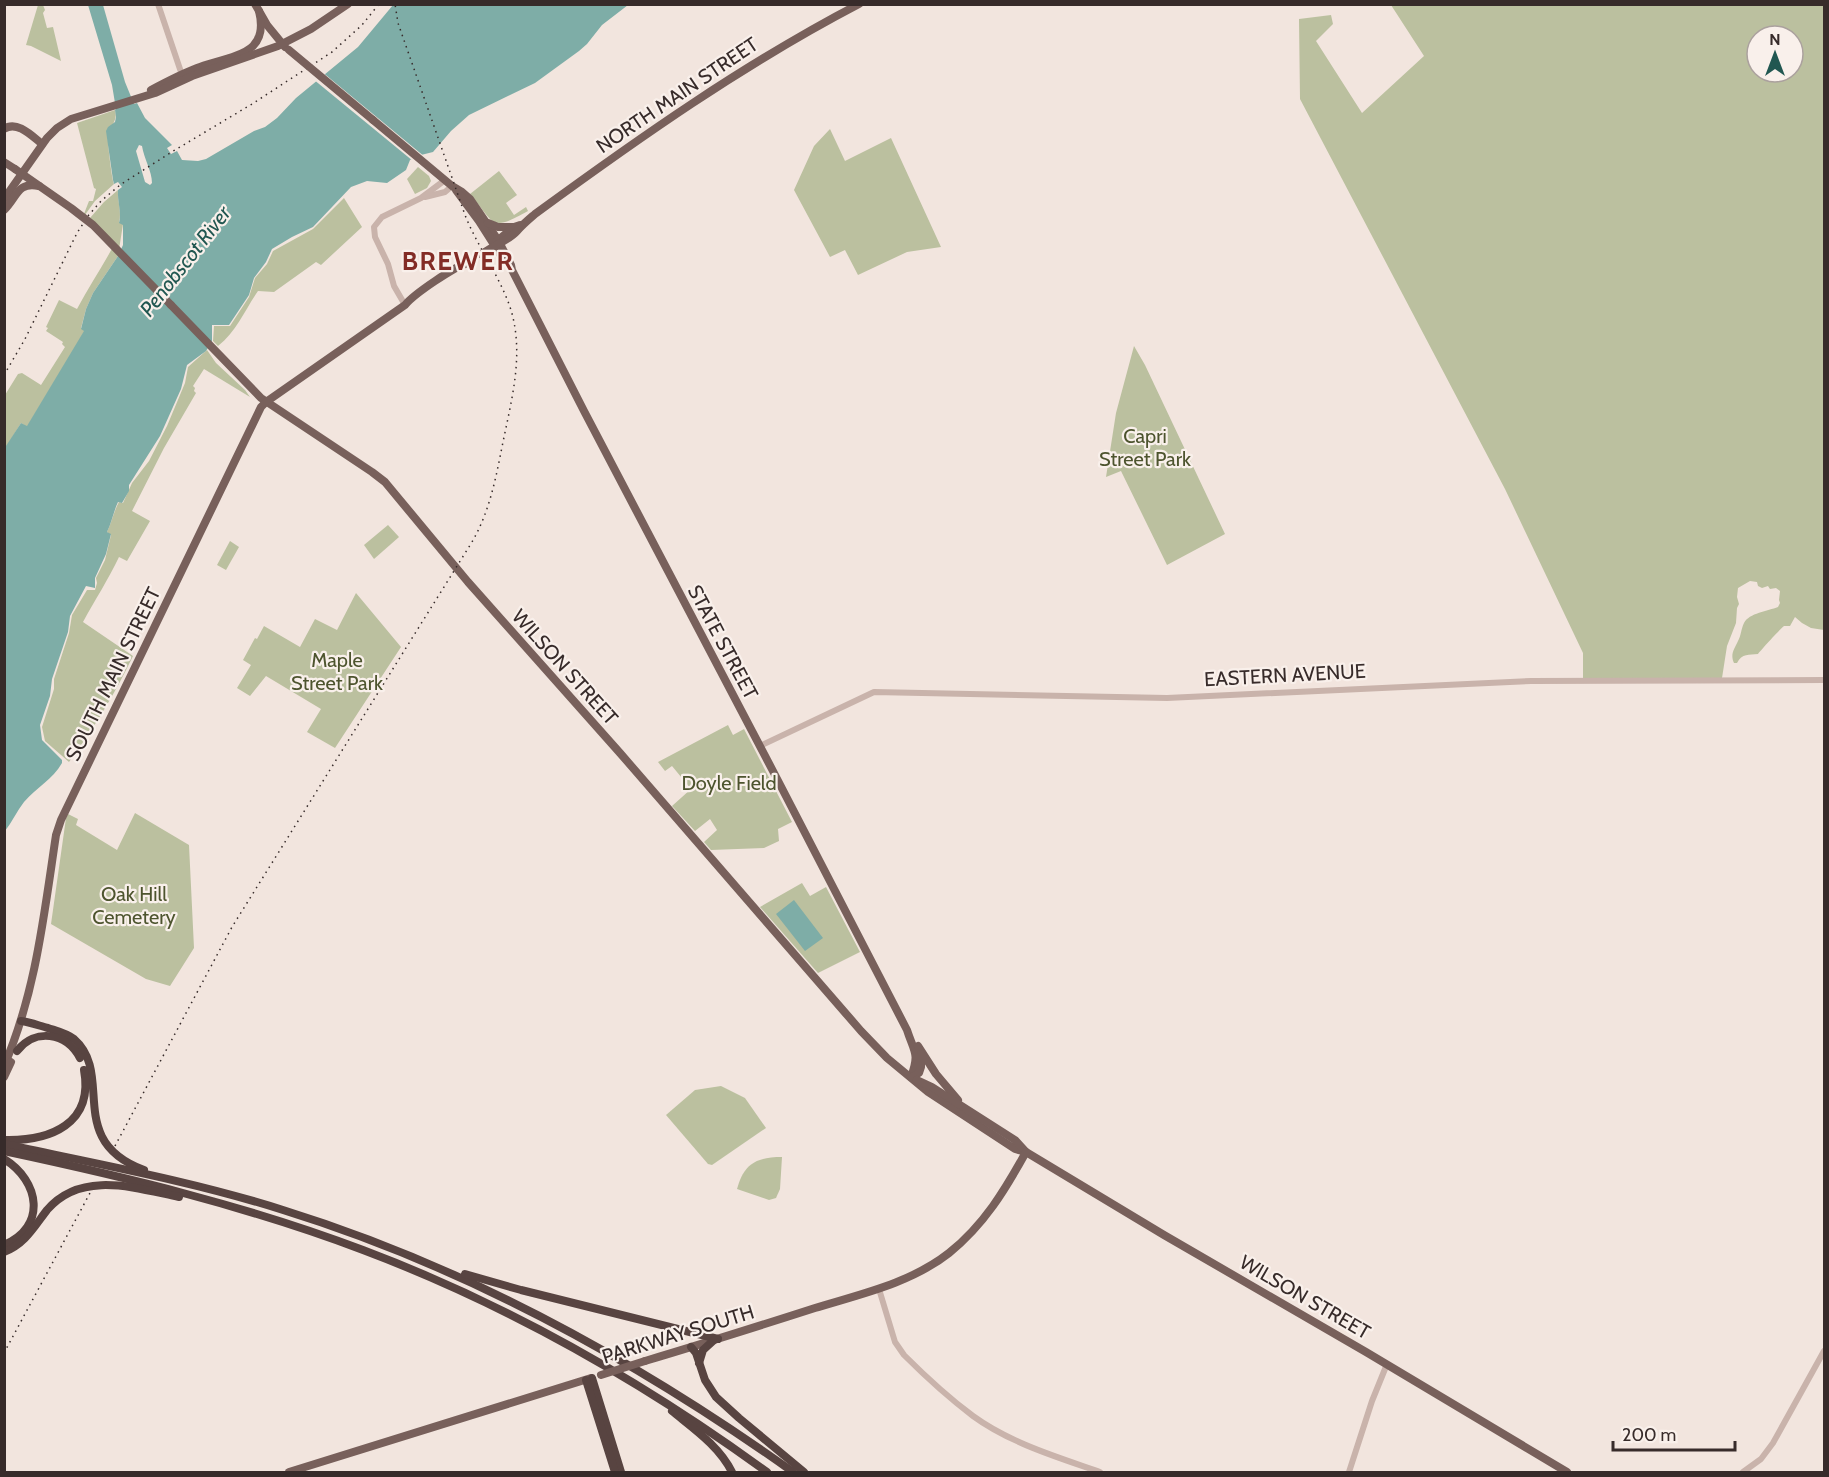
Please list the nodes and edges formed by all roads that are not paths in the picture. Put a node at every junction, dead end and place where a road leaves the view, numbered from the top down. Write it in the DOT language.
graph roads {
  1 [pos="158,4"];
  2 [pos="348,4"];
  3 [pos="859,4"];
  4 [pos="257,8"];
  5 [pos="286,47"];
  6 [pos="182,77"];
  7 [pos="4,129"];
  8 [pos="42,144"];
  9 [pos="5,163"];
  10 [pos="18,172"];
  11 [pos="449,183"];
  12 [pos="41,187"];
  13 [pos="7,199"];
  14 [pos="4,210"];
  15 [pos="487,222"];
  16 [pos="517,226"];
  17 [pos="498,243"];
  18 [pos="405,305"];
  19 [pos="266,402"];
  20 [pos="1824,680"];
  21 [pos="760,746"];
  22 [pos="23,1023"];
  23 [pos="907,1030"];
  24 [pos="54,1036"];
  25 [pos="918,1046"];
  26 [pos="16,1051"];
  27 [pos="4,1066"];
  28 [pos="4,1077"];
  29 [pos="911,1077"];
  30 [pos="967,1109"];
  31 [pos="4,1142"];
  32 [pos="4,1151"];
  33 [pos="1026,1152"];
  34 [pos="4,1160"];
  35 [pos="184,1183"];
  36 [pos="253,1212"];
  37 [pos="4,1245"];
  38 [pos="396,1250"];
  39 [pos="4,1252"];
  40 [pos="879,1289"];
  41 [pos="679,1329"];
  42 [pos="716,1339"];
  43 [pos="689,1348"];
  44 [pos="1824,1351"];
  45 [pos="1387,1364"];
  46 [pos="700,1366"];
  47 [pos="593,1377"];
  48 [pos="631,1380"];
  49 [pos="289,1473"];
  50 [pos="615,1473"];
  51 [pos="621,1473"];
  52 [pos="732,1473"];
  53 [pos="767,1473"];
  54 [pos="793,1473"];
  55 [pos="804,1473"];
  56 [pos="1100,1473"];
  57 [pos="1348,1473"];
  58 [pos="1567,1473"];
  59 [pos="1743,1473"];
  1 -- 6 [label="street"];
  2 -- 5 [label="main road"];
  3 -- 16 [label="main road, NORTH MAIN STREET"];
  4 -- 5 [label="main road, STATE STREET"];
  4 -- 6 [label="main road"];
  5 -- 6 [label="main road"];
  5 -- 11 [label="main road, STATE STREET, bridge"];
  6 -- 8 [label="main road"];
  7 -- 8 [label="main road"];
  8 -- 10 [label="main road"];
  9 -- 10 [label="main road, WILSON STREET"];
  10 -- 12 [label="main road, WILSON STREET, bridge"];
  10 -- 13 [label="main road"];
  11 -- 15 [label="main road, STATE STREET"];
  11 -- 17 [label="main road, STATE STREET"];
  11 -- 18 [label="street"];
  12 -- 13 [label="main road"];
  12 -- 19 [label="main road, WILSON STREET, bridge"];
  13 -- 14 [label="main road"];
  15 -- 16 [label="main road"];
  15 -- 17 [label="main road, STATE STREET"];
  16 -- 17 [label="main road, NORTH MAIN STREET"];
  17 -- 18 [label="main road, NORTH MAIN STREET"];
  17 -- 21 [label="main road, STATE STREET"];
  18 -- 19 [label="main road, NORTH MAIN STREET"];
  19 -- 22 [label="main road, SOUTH MAIN STREET"];
  19 -- 29 [label="main road, WILSON STREET"];
  20 -- 21 [label="street, EASTERN AVENUE"];
  21 -- 23 [label="main road, STATE STREET"];
  22 -- 24 [label="highway"];
  22 -- 26 [label="main road, SOUTH MAIN STREET"];
  22 -- 27 [label="main road, SOUTH MAIN STREET"];
  22 -- 35 [label="highway"];
  23 -- 25 [label="main road, STATE STREET"];
  23 -- 29 [label="main road, STATE STREET"];
  24 -- 26 [label="highway"];
  24 -- 31 [label="highway"];
  25 -- 29 [label="main road"];
  25 -- 30 [label="main road, STATE STREET"];
  26 -- 28 [label="main road, SOUTH MAIN STREET"];
  29 -- 30 [label="main road, WILSON STREET"];
  29 -- 33 [label="main road, WILSON STREET"];
  30 -- 33 [label="main road, WILSON STREET"];
  31 -- 35 [label="highway"];
  32 -- 36 [label="highway"];
  33 -- 40 [label="main road, PARKWAY SOUTH"];
  33 -- 45 [label="main road, WILSON STREET"];
  34 -- 37 [label="highway"];
  35 -- 38 [label="highway"];
  36 -- 39 [label="highway"];
  36 -- 48 [label="highway"];
  38 -- 41 [label="highway"];
  38 -- 54 [label="highway"];
  40 -- 42 [label="main road, PARKWAY SOUTH"];
  40 -- 56 [label="street"];
  41 -- 42 [label="highway"];
  41 -- 43 [label="highway"];
  42 -- 43 [label="main road, PARKWAY SOUTH"];
  42 -- 46 [label="highway"];
  43 -- 46 [label="highway"];
  43 -- 47 [label="main road, PARKWAY SOUTH, bridge"];
  44 -- 59 [label="street"];
  45 -- 57 [label="street"];
  45 -- 58 [label="main road, WILSON STREET"];
  46 -- 55 [label="highway"];
  47 -- 49 [label="main road, PARKWAY SOUTH"];
  47 -- 50 [label="highway"];
  47 -- 51 [label="highway"];
  48 -- 52 [label="highway"];
  48 -- 53 [label="highway"];
}
